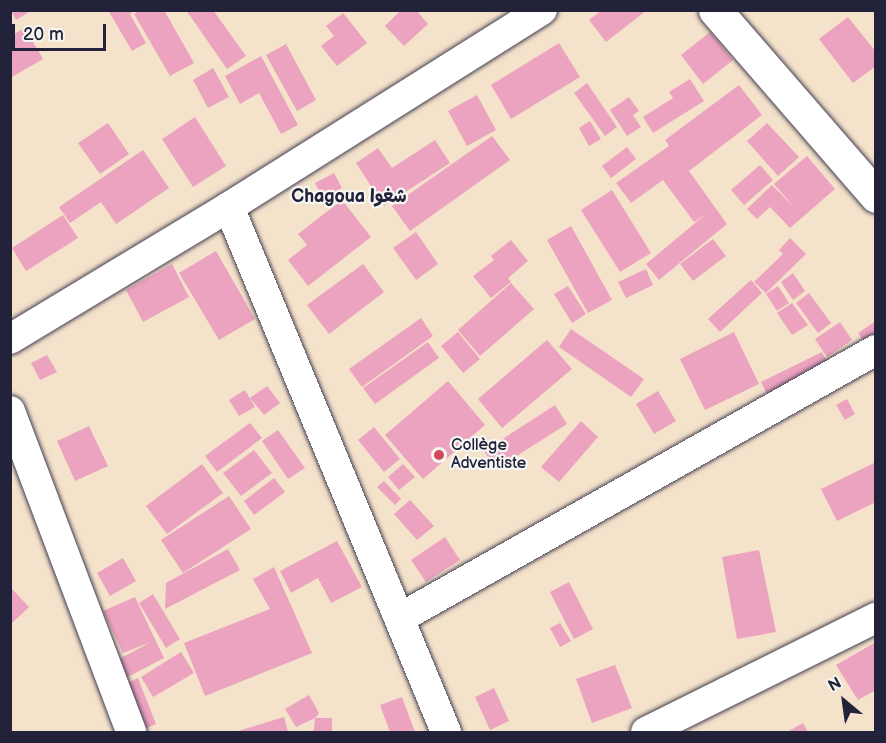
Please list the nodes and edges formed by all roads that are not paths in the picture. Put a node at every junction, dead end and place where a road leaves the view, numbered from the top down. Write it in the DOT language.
graph roads {
  1 [pos="542,10"];
  2 [pos="715,10"];
  3 [pos="876,196"];
  4 [pos="229,207"];
  5 [pos="10,339"];
  6 [pos="876,350"];
  7 [pos="10,411"];
  8 [pos="400,618"];
  9 [pos="876,618"];
  10 [pos="131,732"];
  11 [pos="446,732"];
  12 [pos="646,732"];
  1 -- 4 [label="street"];
  2 -- 3 [label="street"];
  4 -- 5 [label="street"];
  4 -- 8 [label="street"];
  6 -- 8 [label="street"];
  7 -- 10 [label="street"];
  8 -- 11 [label="street"];
  9 -- 12 [label="street"];
}
